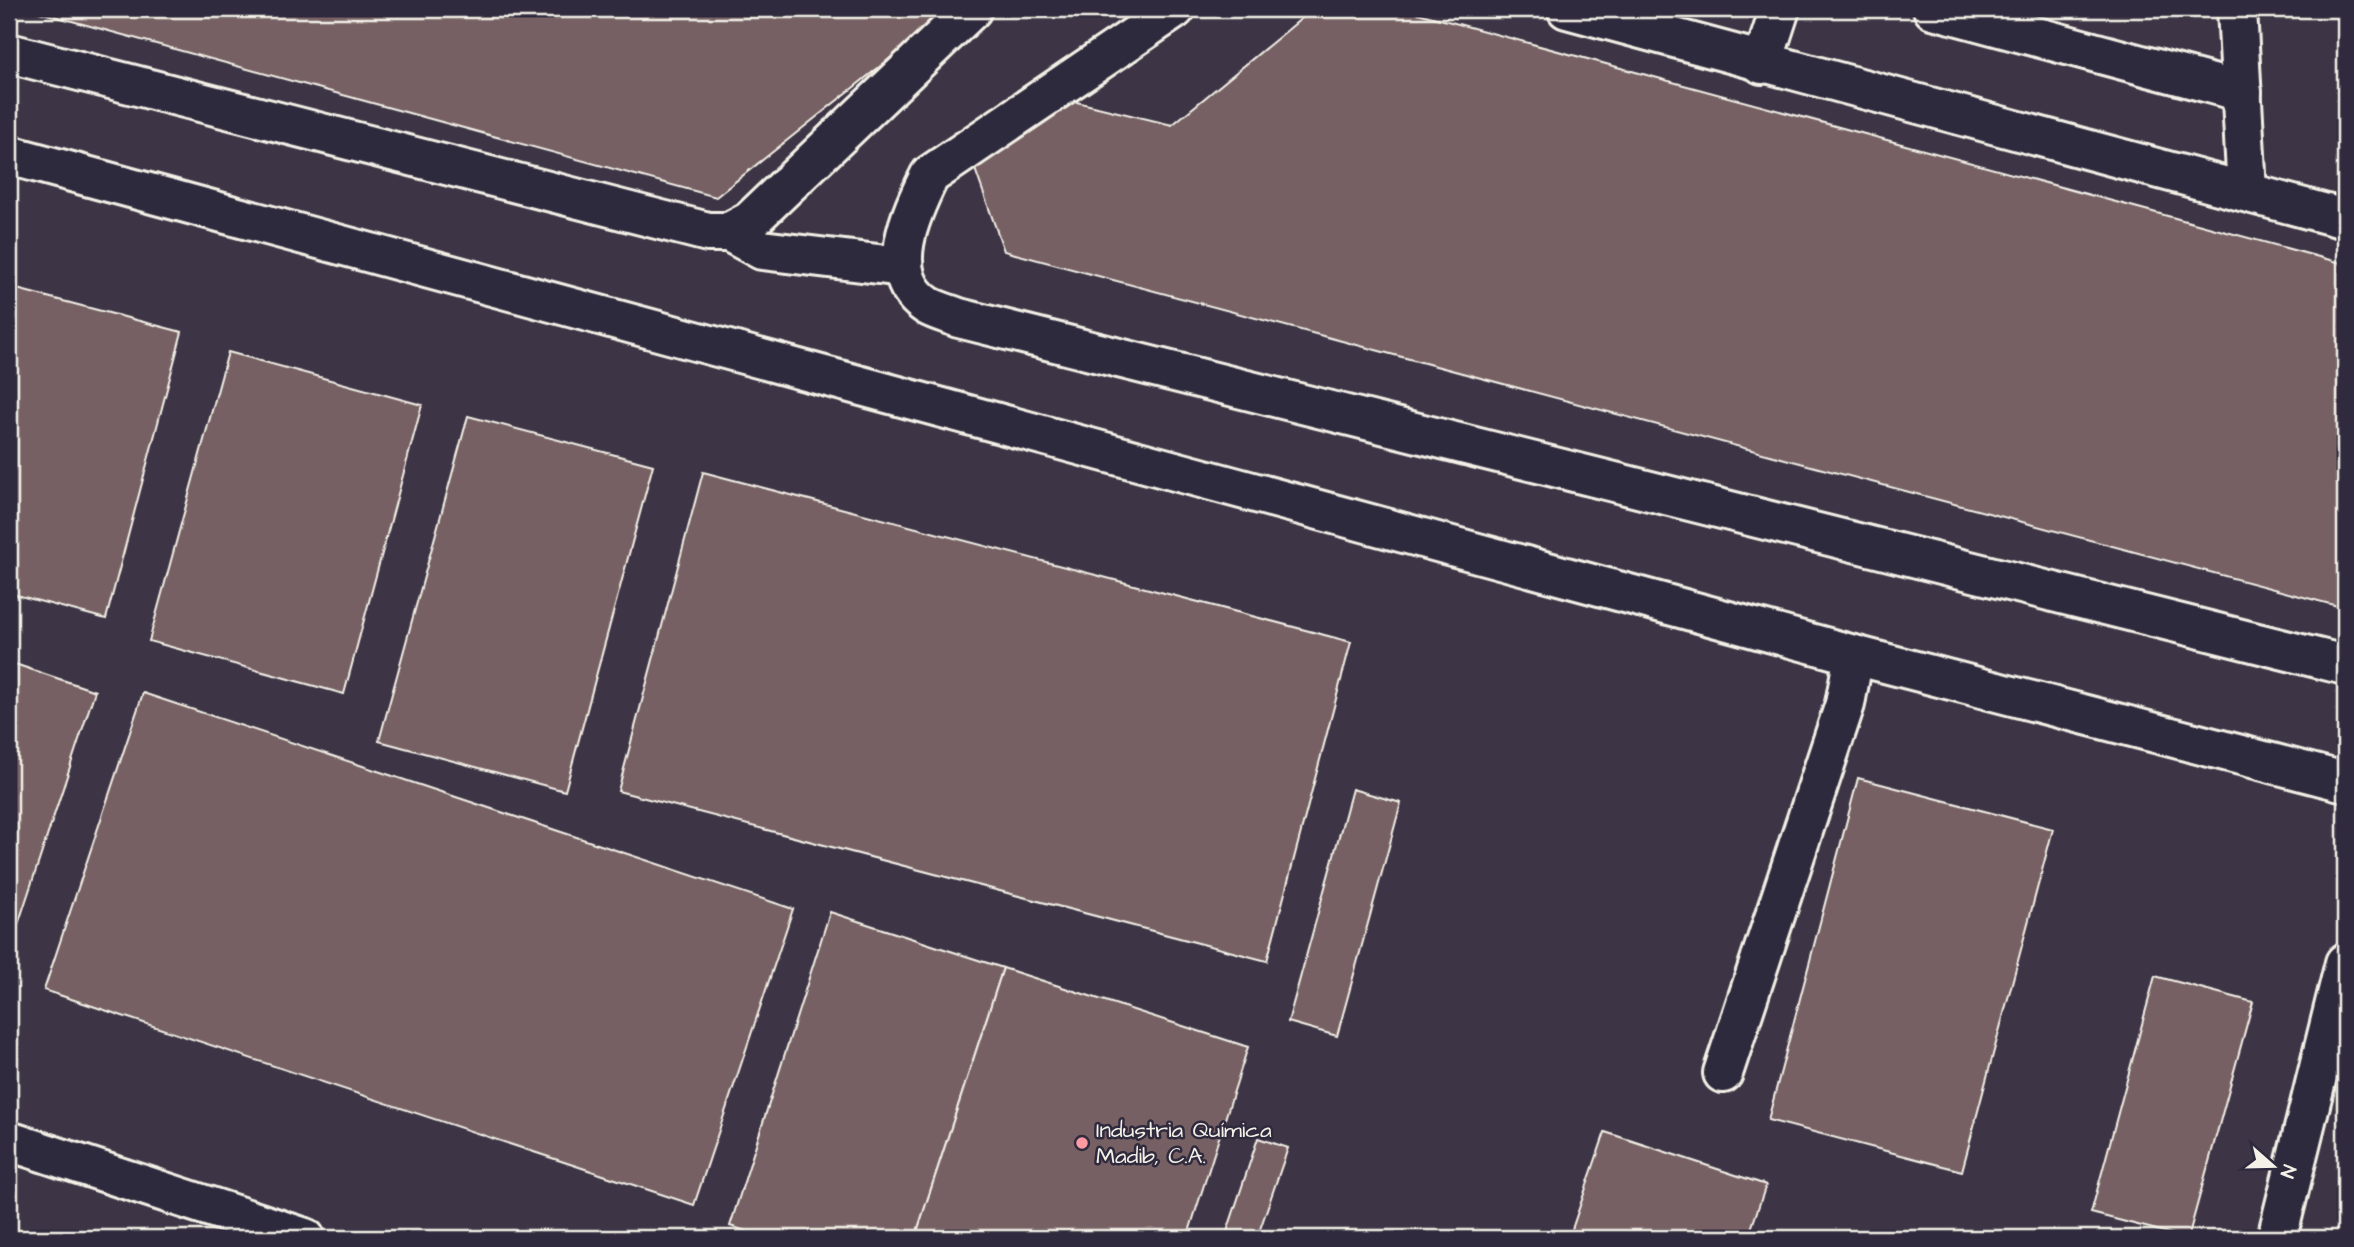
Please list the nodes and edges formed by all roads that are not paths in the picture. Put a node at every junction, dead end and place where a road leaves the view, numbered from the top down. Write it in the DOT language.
graph roads {
  1 [pos="972,9"];
  2 [pos="1175,9"];
  3 [pos="1567,9"];
  4 [pos="1780,9"];
  5 [pos="1933,9"];
  6 [pos="2237,9"];
  7 [pos="9,53"];
  8 [pos="1762,64"];
  9 [pos="2242,92"];
  10 [pos="9,155"];
  11 [pos="2248,192"];
  12 [pos="2345,219"];
  13 [pos="729,232"];
  14 [pos="903,267"];
  15 [pos="1854,655"];
  16 [pos="2345,665"];
  17 [pos="2345,782"];
  18 [pos="2345,963"];
  19 [pos="1723,1073"];
  20 [pos="9,1141"];
  21 [pos="244,1229"];
  22 [pos="305,1238"];
  23 [pos="2277,1238"];
  1 -- 13 [label="street"];
  2 -- 14 [label="street"];
  3 -- 8 [label="street"];
  4 -- 8 [label="street"];
  5 -- 9 [label="street"];
  6 -- 9 [label="street"];
  7 -- 13 [label="street"];
  8 -- 11 [label="street"];
  9 -- 11 [label="street"];
  10 -- 15 [label="street"];
  11 -- 12 [label="street"];
  13 -- 14 [label="street"];
  14 -- 16 [label="street"];
  15 -- 17 [label="street"];
  15 -- 19 [label="street"];
  18 -- 23 [label="street"];
  20 -- 21 [label="street"];
  21 -- 22 [label="street"];
}
